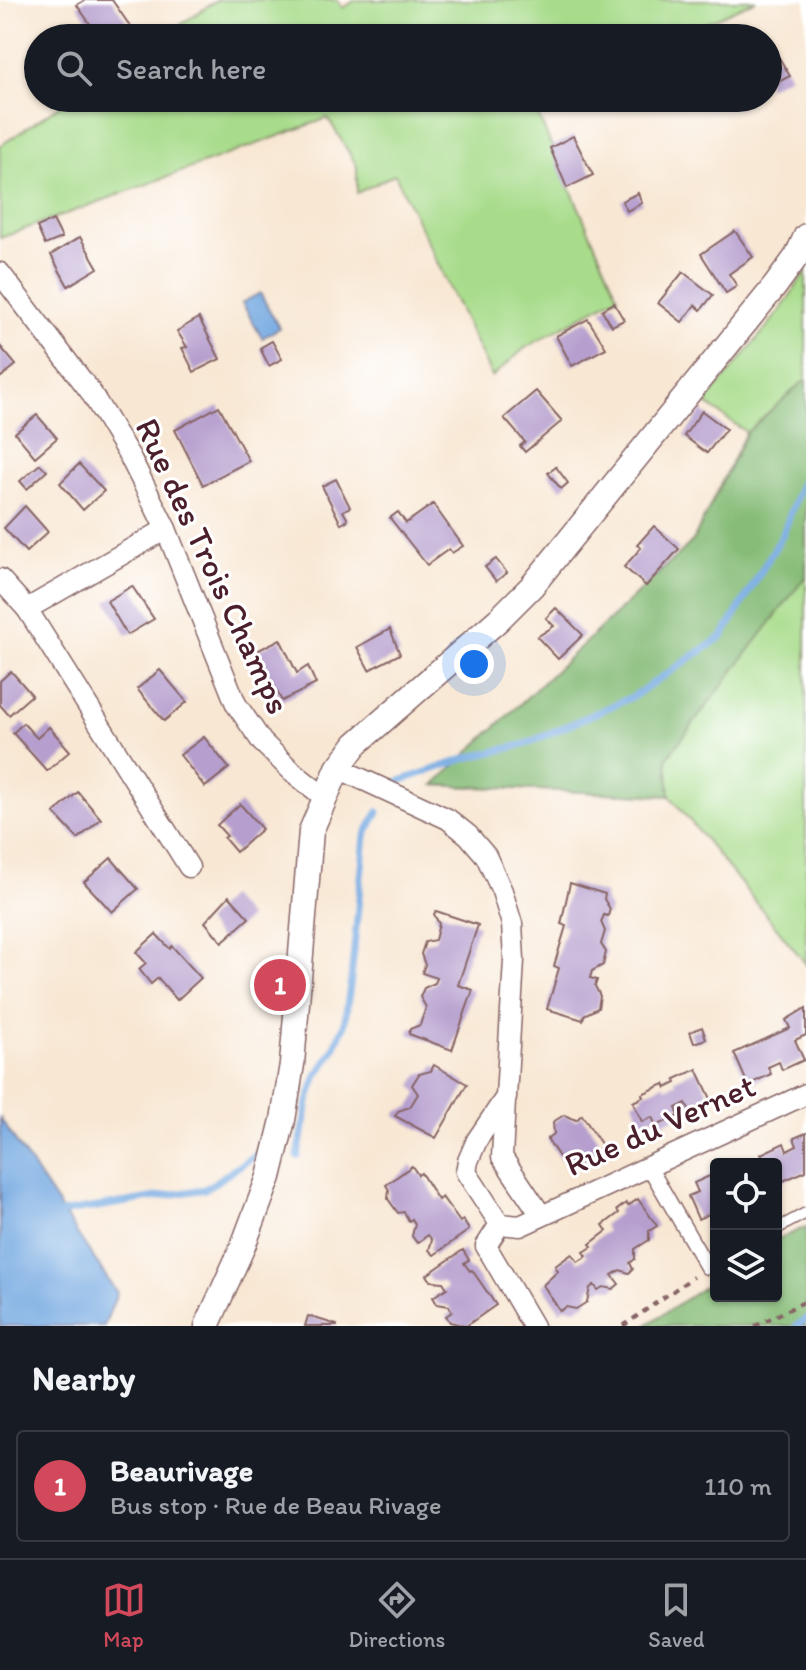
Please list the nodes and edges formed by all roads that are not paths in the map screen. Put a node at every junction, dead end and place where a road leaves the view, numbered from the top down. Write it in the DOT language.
graph roads {
  1 [pos="806,236"];
  2 [pos="0,273"];
  3 [pos="166,529"];
  4 [pos="0,579"];
  5 [pos="27,609"];
  6 [pos="338,768"];
  7 [pos="324,797"];
  8 [pos="189,867"];
  9 [pos="806,1094"];
  10 [pos="506,1097"];
  11 [pos="648,1165"];
  12 [pos="806,1213"];
  13 [pos="541,1215"];
  14 [pos="500,1224"];
  15 [pos="782,1226"];
  16 [pos="710,1263"];
  17 [pos="207,1326"];
  18 [pos="533,1326"];
  1 -- 6 [label="street"];
  2 -- 3 [label="street, Rue des Trois Champs"];
  3 -- 5 [label="street"];
  3 -- 7 [label="street, Rue des Trois Champs"];
  4 -- 5 [label="street"];
  5 -- 8 [label="street"];
  6 -- 7 [label="street"];
  6 -- 10 [label="street, Rue du Vernet"];
  7 -- 17 [label="street"];
  9 -- 11 [label="street, Rue du Vernet"];
  10 -- 13 [label="street, Rue du Vernet"];
  10 -- 14 [label="street"];
  11 -- 13 [label="street, Rue du Vernet"];
  11 -- 16 [label="street"];
  12 -- 15 [label="lane"];
  13 -- 14 [label="street, Rue du Vernet"];
  14 -- 18 [label="street"];
}
